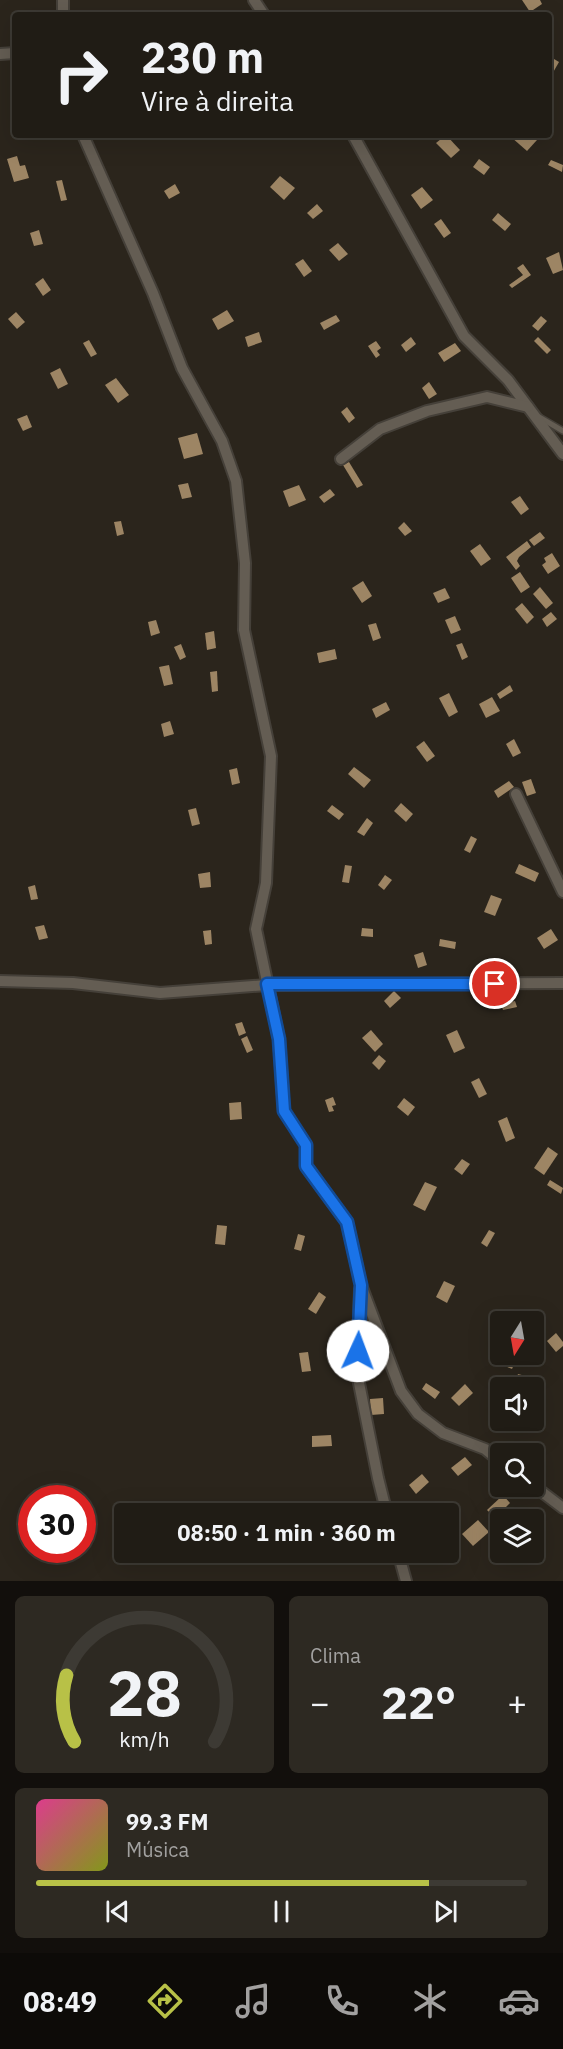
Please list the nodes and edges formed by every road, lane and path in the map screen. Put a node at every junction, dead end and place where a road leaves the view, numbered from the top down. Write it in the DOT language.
graph roads {
  1 [pos="84,138"];
  2 [pos="355,138"];
  3 [pos="528,407"];
  4 [pos="538,417"];
  5 [pos="563,431"];
  6 [pos="563,454"];
  7 [pos="341,459"];
  8 [pos="516,794"];
  9 [pos="563,892"];
  10 [pos="0,981"];
  11 [pos="563,983"];
  12 [pos="267,984"];
  13 [pos="361,1285"];
  14 [pos="490,1453"];
  15 [pos="544,1494"];
  16 [pos="384,1503"];
  17 [pos="563,1508"];
  18 [pos="401,1563"];
  19 [pos="406,1581"];
  1 -- 12 [label="street"];
  2 -- 3 [label="street"];
  3 -- 4 [label="street"];
  3 -- 7 [label="street"];
  4 -- 5 [label="lane"];
  4 -- 6 [label="street"];
  8 -- 9 [label="street"];
  10 -- 12 [label="street"];
  11 -- 12 [label="street"];
  12 -- 13 [label="street"];
  13 -- 14 [label="street"];
  13 -- 16 [label="street"];
  15 -- 17 [label="street"];
  18 -- 19 [label="street"];
}
